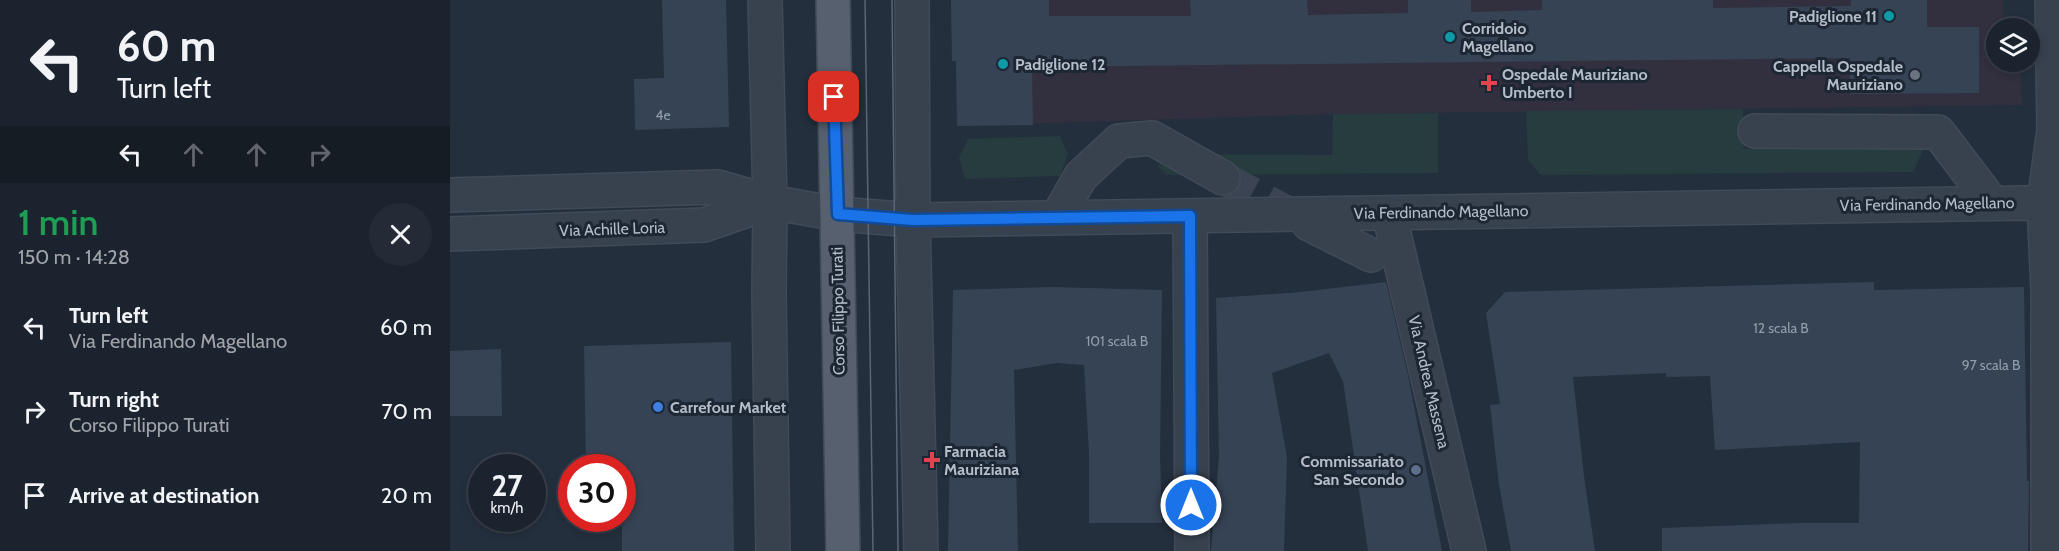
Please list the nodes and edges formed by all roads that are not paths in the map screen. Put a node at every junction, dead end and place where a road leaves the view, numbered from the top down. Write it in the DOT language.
graph roads {
  1 [pos="765,0"];
  2 [pos="833,0"];
  3 [pos="912,0"];
  4 [pos="2052,0"];
  5 [pos="1755,131"];
  6 [pos="1223,177"];
  7 [pos="450,195"];
  8 [pos="770,202"];
  9 [pos="1992,203"];
  10 [pos="2052,204"];
  11 [pos="1389,213"];
  12 [pos="838,214"];
  13 [pos="1190,216"];
  14 [pos="1057,218"];
  15 [pos="913,220"];
  16 [pos="1309,224"];
  17 [pos="450,234"];
  18 [pos="1371,255"];
  19 [pos="773,551"];
  20 [pos="843,551"];
  21 [pos="921,551"];
  22 [pos="1192,551"];
  23 [pos="1469,551"];
  24 [pos="2048,551"];
  1 -- 8 [label="street"];
  2 -- 12 [label="main road, Corso Filippo Turati"];
  3 -- 15 [label="street"];
  4 -- 10 [label="street"];
  5 -- 9 [label="street"];
  6 -- 14 [label="street"];
  7 -- 8 [label="street, Via Achille Loria"];
  8 -- 12 [label="street, Via Achille Loria"];
  8 -- 17 [label="street, Via Achille Loria"];
  8 -- 19 [label="street"];
  9 -- 10 [label="street, Via Ferdinando Magellano"];
  9 -- 11 [label="street, Via Ferdinando Magellano"];
  10 -- 24 [label="street"];
  11 -- 13 [label="street, Via Ferdinando Magellano"];
  11 -- 23 [label="street, Via Andrea Massena"];
  12 -- 15 [label="street, Via Ferdinando Magellano"];
  12 -- 20 [label="main road, Corso Filippo Turati"];
  13 -- 14 [label="street, Via Ferdinando Magellano"];
  13 -- 22 [label="street"];
  14 -- 15 [label="street, Via Ferdinando Magellano"];
  15 -- 21 [label="street"];
  16 -- 18 [label="street"];
}
